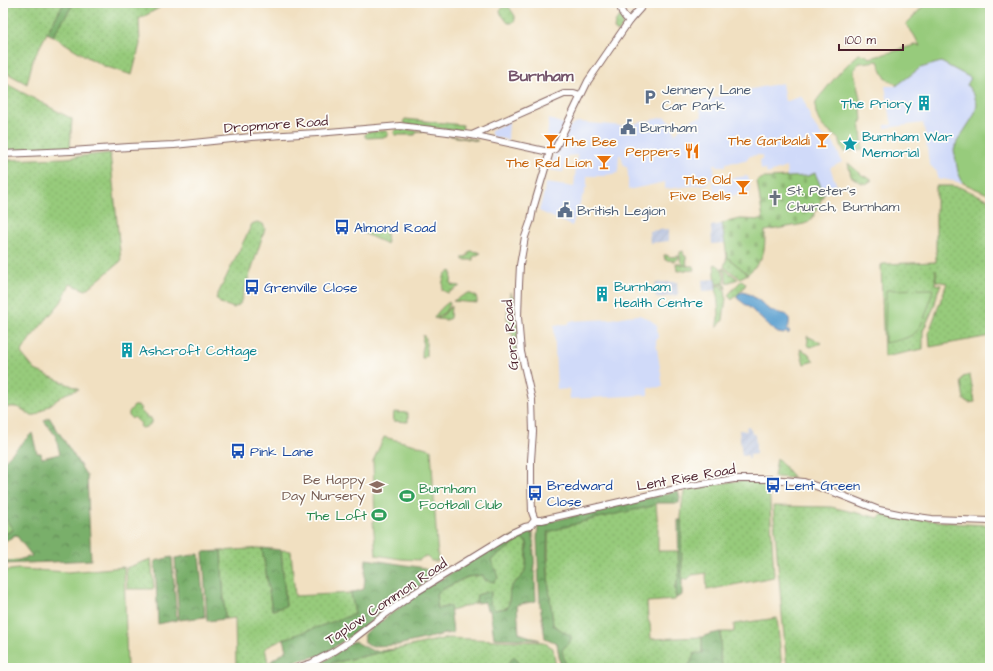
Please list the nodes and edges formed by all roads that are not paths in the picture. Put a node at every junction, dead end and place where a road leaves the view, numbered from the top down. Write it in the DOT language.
graph roads {
  1 [pos="620,3"];
  2 [pos="645,3"];
  3 [pos="629,21"];
  4 [pos="580,96"];
  5 [pos="484,130"];
  6 [pos="472,136"];
  7 [pos="484,138"];
  8 [pos="549,152"];
  9 [pos="3,154"];
  10 [pos="535,520"];
  11 [pos="990,521"];
  12 [pos="296,668"];
  1 -- 3 [label="street"];
  2 -- 3 [label="street"];
  3 -- 4 [label="street"];
  4 -- 5 [label="street"];
  4 -- 8 [label="street"];
  5 -- 6 [label="street"];
  5 -- 7 [label="street"];
  6 -- 7 [label="street, Dropmore Road"];
  6 -- 9 [label="street, Dropmore Road"];
  7 -- 8 [label="street, Dropmore Road"];
  8 -- 10 [label="street, Gore Road"];
  10 -- 11 [label="street, Lent Rise Road"];
  10 -- 12 [label="street, Taplow Common Road"];
}
